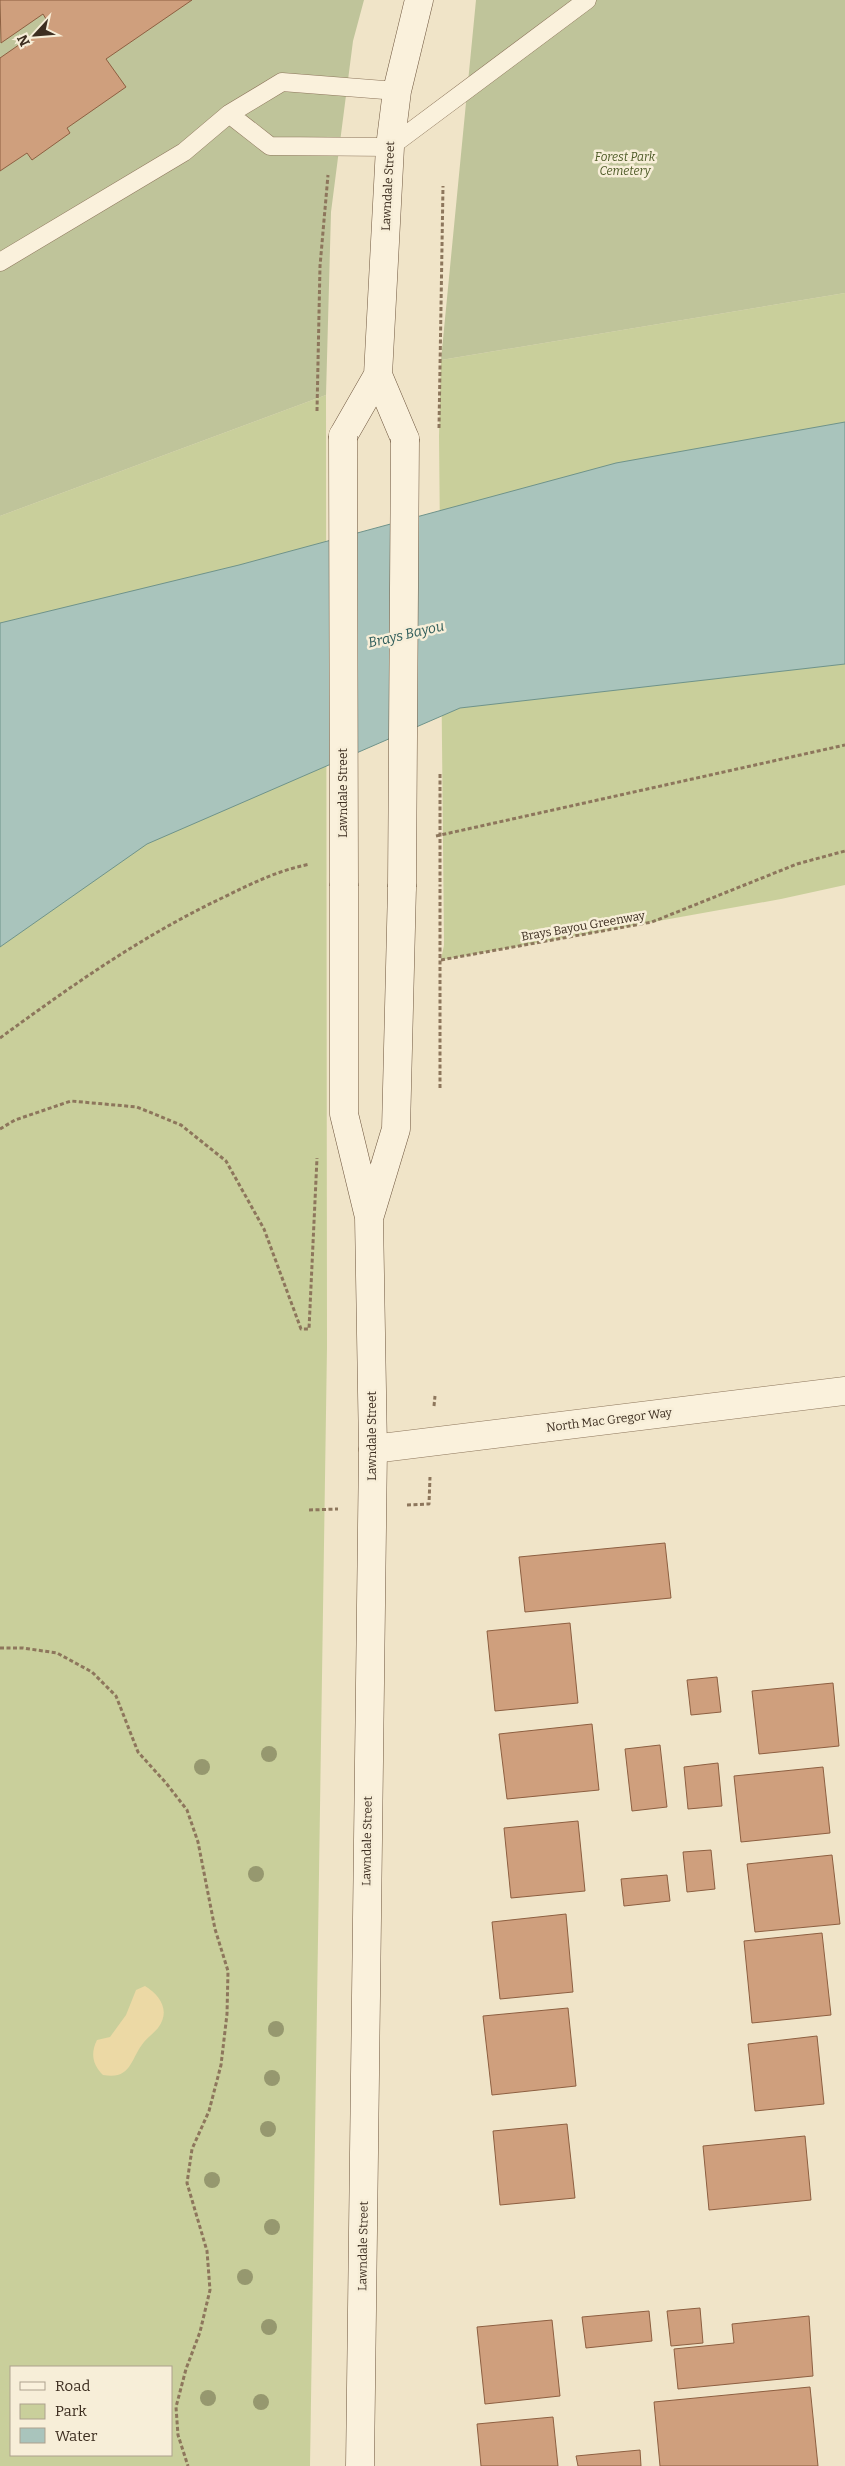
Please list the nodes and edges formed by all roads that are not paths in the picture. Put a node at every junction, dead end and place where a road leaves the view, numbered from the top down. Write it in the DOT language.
graph roads {
  1 [pos="419,0"];
  2 [pos="587,0"];
  3 [pos="397,91"];
  4 [pos="229,114"];
  5 [pos="390,147"];
  6 [pos="0,262"];
  7 [pos="378,375"];
  8 [pos="369,1217"];
  9 [pos="845,1391"];
  10 [pos="373,1449"];
  11 [pos="360,2466"];
  1 -- 3 [label="main road, Lawndale Street"];
  2 -- 5 [label="lane"];
  3 -- 4 [label="lane"];
  3 -- 5 [label="main road, Lawndale Street"];
  4 -- 5 [label="lane"];
  4 -- 6 [label="lane"];
  5 -- 7 [label="main road, Lawndale Street"];
  7 -- 8 [label="main road, Lawndale Street, bridge"];
  7 -- 8 [label="main road, Lawndale Street, bridge"];
  8 -- 10 [label="main road, Lawndale Street"];
  9 -- 10 [label="main road, North Mac Gregor Way"];
  10 -- 11 [label="main road, Lawndale Street"];
}
